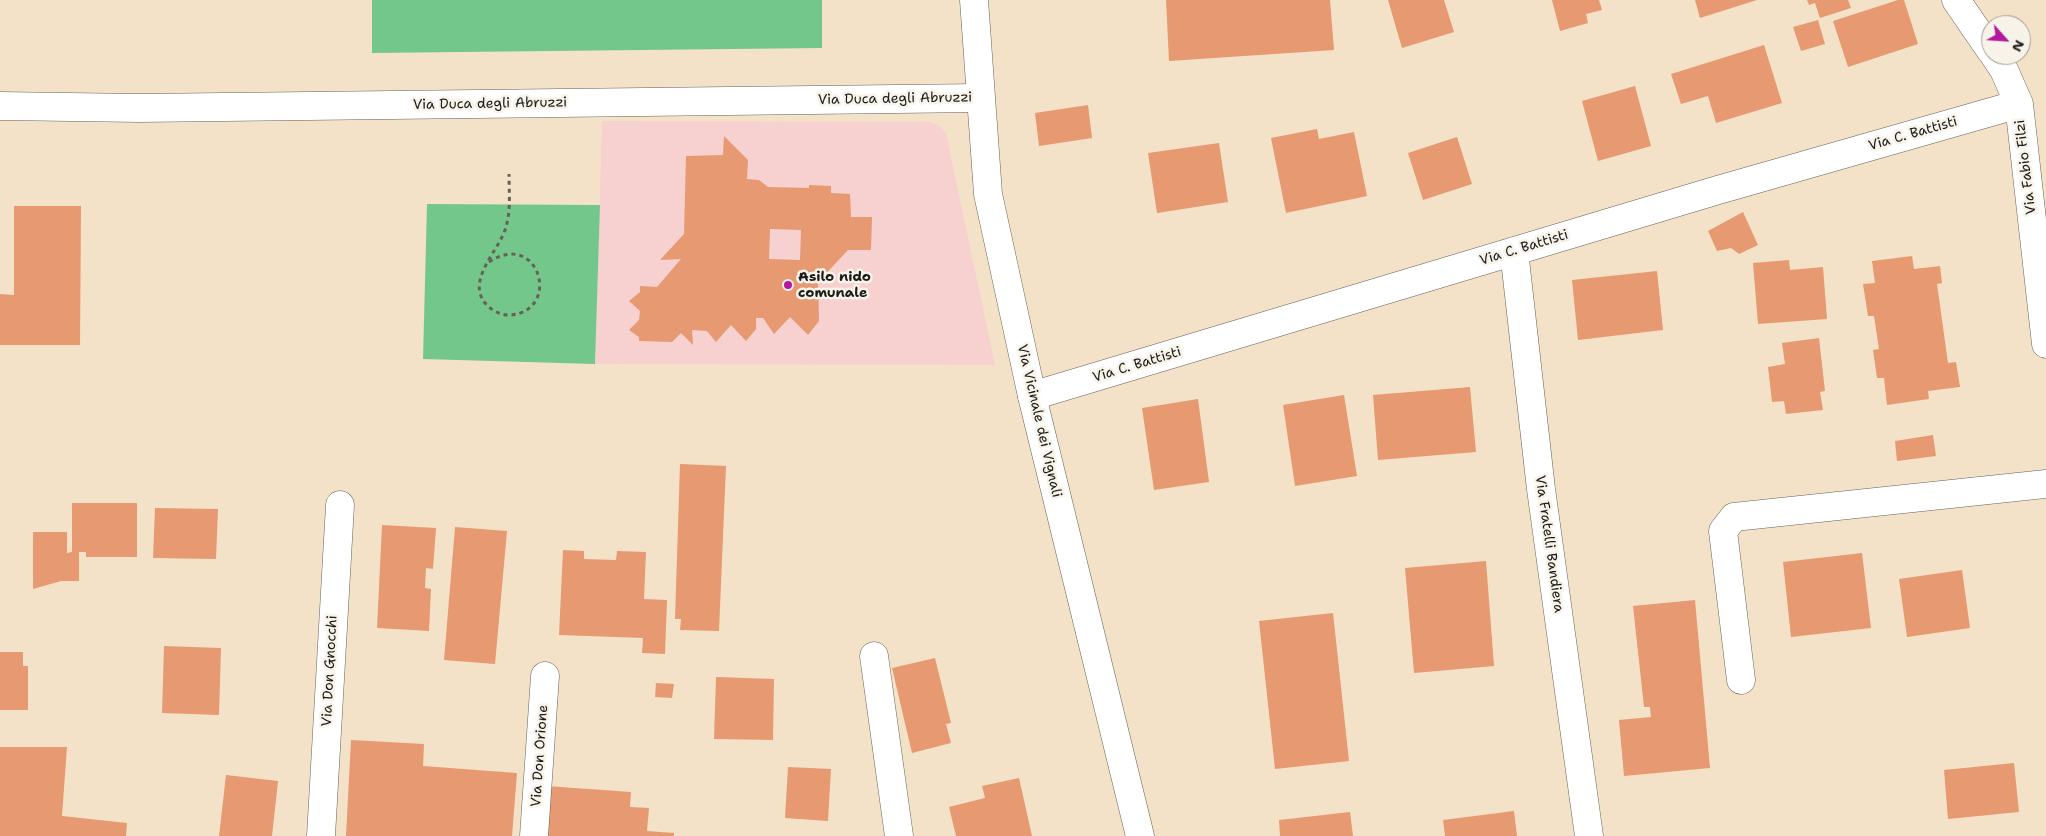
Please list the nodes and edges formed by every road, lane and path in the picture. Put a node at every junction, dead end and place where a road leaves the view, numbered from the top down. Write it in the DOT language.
graph roads {
  1 [pos="974,0"];
  2 [pos="1956,0"];
  3 [pos="1981,36"];
  4 [pos="2001,65"];
  5 [pos="980,98"];
  6 [pos="2018,104"];
  7 [pos="0,106"];
  8 [pos="509,174"];
  9 [pos="1514,251"];
  10 [pos="489,262"];
  11 [pos="2046,344"];
  12 [pos="1032,396"];
  13 [pos="2046,484"];
  14 [pos="340,505"];
  15 [pos="874,656"];
  16 [pos="545,676"];
  17 [pos="1740,680"];
  18 [pos="321,836"];
  19 [pos="534,836"];
  20 [pos="899,836"];
  21 [pos="1140,836"];
  22 [pos="1588,836"];
  1 -- 5 [label="street, Via Vicinale dei Vignali"];
  2 -- 3 [label="street"];
  4 -- 6 [label="street, Via Fabio Filzi"];
  5 -- 7 [label="street, Via Duca degli Abruzzi"];
  5 -- 12 [label="street, Via Vicinale dei Vignali"];
  6 -- 9 [label="street, Via C. Battisti"];
  6 -- 11 [label="street, Via Fabio Filzi"];
  8 -- 10 [label="path"];
  9 -- 12 [label="street, Via C. Battisti"];
  9 -- 22 [label="street, Via Fratelli Bandiera"];
  10 -- 10 [label="path"];
  12 -- 21 [label="street, Via Vicinale dei Vignali"];
  13 -- 17 [label="street"];
  14 -- 18 [label="street, Via Don Gnocchi"];
  15 -- 20 [label="street"];
  16 -- 19 [label="street, Via Don Orione"];
}
